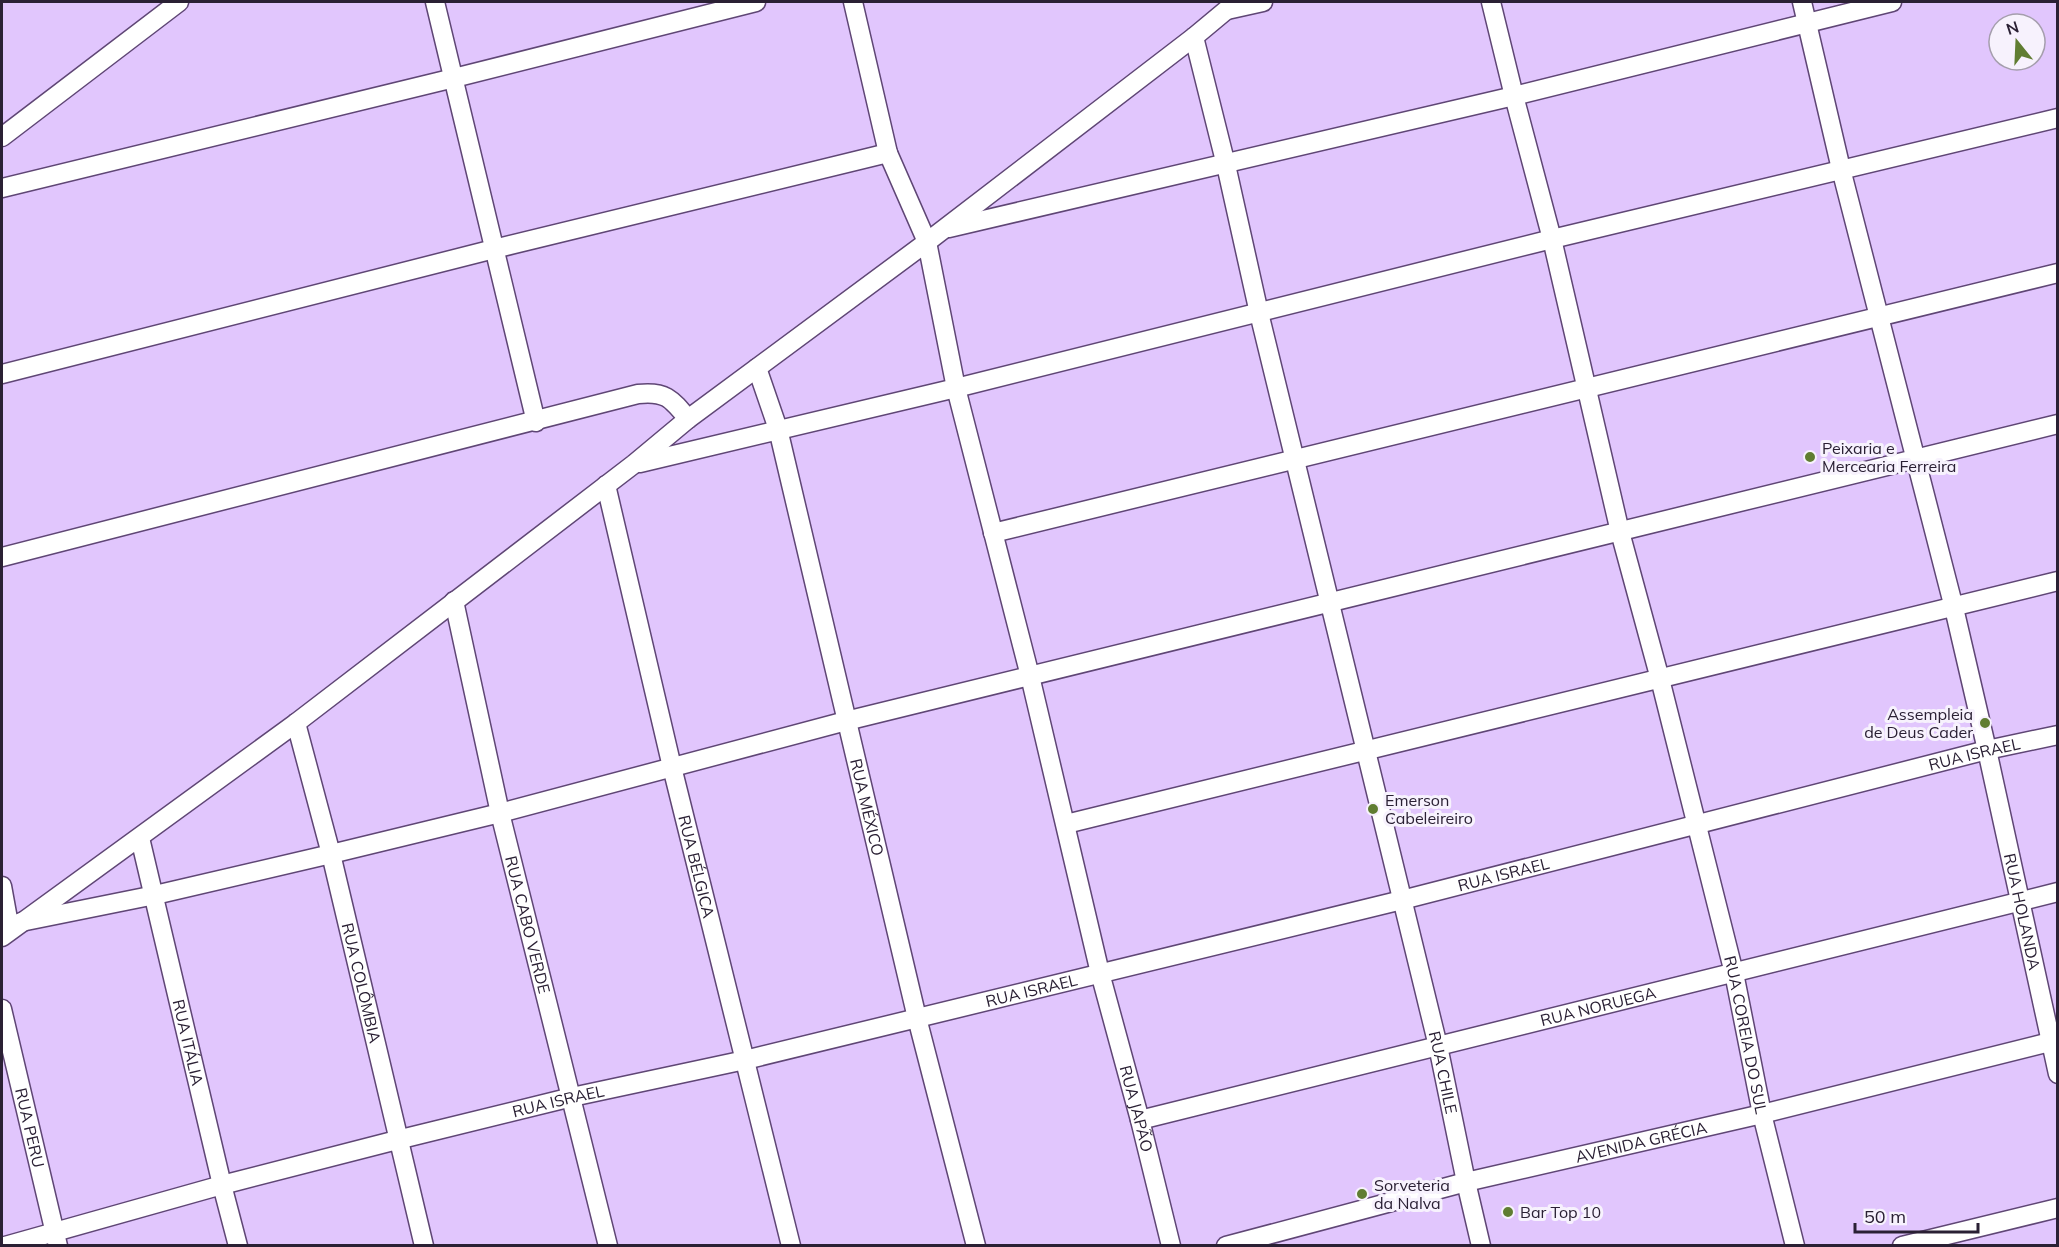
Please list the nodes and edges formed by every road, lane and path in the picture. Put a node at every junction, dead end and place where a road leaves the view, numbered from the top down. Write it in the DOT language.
graph roads {
  1 [pos="179,2"];
  2 [pos="435,2"];
  3 [pos="756,2"];
  4 [pos="853,2"];
  5 [pos="1263,2"];
  6 [pos="1491,2"];
  7 [pos="1802,2"];
  8 [pos="1892,2"];
  9 [pos="1230,6"];
  10 [pos="1807,22"];
  11 [pos="1194,37"];
  12 [pos="454,78"];
  13 [pos="1514,96"];
  14 [pos="2058,118"];
  15 [pos="2,137"];
  16 [pos="888,153"];
  17 [pos="1226,165"];
  18 [pos="1841,169"];
  19 [pos="2,188"];
  20 [pos="943,229"];
  21 [pos="1552,239"];
  22 [pos="927,242"];
  23 [pos="495,249"];
  24 [pos="2058,273"];
  25 [pos="1258,313"];
  26 [pos="1878,315"];
  27 [pos="758,368"];
  28 [pos="2,374"];
  29 [pos="956,388"];
  30 [pos="1586,388"];
  31 [pos="688,419"];
  32 [pos="536,422"];
  33 [pos="2058,424"];
  34 [pos="778,429"];
  35 [pos="1916,459"];
  36 [pos="1295,461"];
  37 [pos="634,464"];
  38 [pos="606,485"];
  39 [pos="1620,532"];
  40 [pos="993,533"];
  41 [pos="2,557"];
  42 [pos="2058,581"];
  43 [pos="454,601"];
  44 [pos="1331,603"];
  45 [pos="1954,608"];
  46 [pos="1030,676"];
  47 [pos="1660,679"];
  48 [pos="846,721"];
  49 [pos="296,723"];
  50 [pos="2058,735"];
  51 [pos="1988,750"];
  52 [pos="1367,752"];
  53 [pos="672,767"];
  54 [pos="500,813"];
  55 [pos="1066,824"];
  56 [pos="1696,824"];
  57 [pos="140,837"];
  58 [pos="331,854"];
  59 [pos="2,886"];
  60 [pos="2058,892"];
  61 [pos="155,895"];
  62 [pos="1402,900"];
  63 [pos="2021,901"];
  64 [pos="11,930"];
  65 [pos="1100,973"];
  66 [pos="1734,973"];
  67 [pos="2,1010"];
  68 [pos="917,1017"];
  69 [pos="2054,1041"];
  70 [pos="1438,1046"];
  71 [pos="745,1060"];
  72 [pos="2058,1074"];
  73 [pos="572,1097"];
  74 [pos="1762,1114"];
  75 [pos="1140,1120"];
  76 [pos="398,1140"];
  77 [pos="1466,1182"];
  78 [pos="222,1185"];
  79 [pos="2058,1208"];
  80 [pos="56,1239"];
  81 [pos="5,1245"];
  82 [pos="238,1245"];
  83 [pos="424,1245"];
  84 [pos="608,1245"];
  85 [pos="791,1245"];
  86 [pos="976,1245"];
  87 [pos="1171,1245"];
  88 [pos="1226,1245"];
  89 [pos="1481,1245"];
  90 [pos="1795,1245"];
  91 [pos="1902,1245"];
  1 -- 15 [label="street"];
  2 -- 12 [label="street"];
  3 -- 12 [label="street"];
  4 -- 16 [label="street, RUA JAPÃO"];
  5 -- 9 [label="street"];
  6 -- 13 [label="street, RUA COREIA DO SUL"];
  7 -- 10 [label="street, RUA HOLANDA"];
  8 -- 10 [label="street"];
  9 -- 11 [label="street"];
  10 -- 13 [label="street"];
  10 -- 18 [label="street, RUA HOLANDA"];
  11 -- 17 [label="street, RUA CHILE"];
  11 -- 20 [label="street"];
  12 -- 19 [label="street"];
  12 -- 23 [label="street"];
  13 -- 17 [label="street"];
  13 -- 21 [label="street, RUA COREIA DO SUL"];
  14 -- 18 [label="street"];
  16 -- 22 [label="street, RUA JAPÃO"];
  16 -- 23 [label="street"];
  17 -- 20 [label="street"];
  17 -- 25 [label="street, RUA CHILE"];
  18 -- 21 [label="street"];
  18 -- 26 [label="street, RUA HOLANDA"];
  20 -- 22 [label="street"];
  21 -- 25 [label="street"];
  21 -- 30 [label="street, RUA COREIA DO SUL"];
  22 -- 27 [label="street"];
  22 -- 29 [label="street, RUA JAPÃO"];
  23 -- 28 [label="street"];
  23 -- 32 [label="street"];
  24 -- 26 [label="street"];
  25 -- 29 [label="street"];
  25 -- 36 [label="street, RUA CHILE"];
  26 -- 30 [label="street"];
  26 -- 35 [label="street, RUA HOLANDA"];
  27 -- 31 [label="street"];
  27 -- 34 [label="street, RUA MÉXICO"];
  29 -- 34 [label="street"];
  29 -- 40 [label="street, RUA JAPÃO"];
  30 -- 36 [label="street"];
  30 -- 39 [label="street, RUA COREIA DO SUL"];
  31 -- 32 [label="street"];
  31 -- 37 [label="street"];
  32 -- 41 [label="street"];
  33 -- 35 [label="street"];
  34 -- 37 [label="street"];
  34 -- 48 [label="street, RUA MÉXICO"];
  35 -- 39 [label="street"];
  35 -- 45 [label="street, RUA HOLANDA"];
  36 -- 40 [label="street"];
  36 -- 44 [label="street, RUA CHILE"];
  37 -- 38 [label="street"];
  38 -- 43 [label="street"];
  38 -- 53 [label="street, RUA BÉLGICA"];
  39 -- 44 [label="street"];
  39 -- 47 [label="street, RUA COREIA DO SUL"];
  40 -- 46 [label="street, RUA JAPÃO"];
  42 -- 45 [label="street"];
  43 -- 49 [label="street"];
  43 -- 54 [label="street, RUA CABO VERDE"];
  44 -- 46 [label="street"];
  44 -- 52 [label="street, RUA CHILE"];
  45 -- 47 [label="street"];
  45 -- 51 [label="street, RUA HOLANDA"];
  46 -- 48 [label="street"];
  46 -- 55 [label="street, RUA JAPÃO"];
  47 -- 52 [label="street"];
  47 -- 56 [label="street, RUA COREIA DO SUL"];
  48 -- 53 [label="street"];
  48 -- 68 [label="street, RUA MÉXICO"];
  49 -- 57 [label="street"];
  49 -- 58 [label="street, RUA COLÔMBIA"];
  50 -- 51 [label="street, RUA ISRAEL"];
  51 -- 56 [label="street, RUA ISRAEL"];
  51 -- 63 [label="street, RUA HOLANDA"];
  52 -- 55 [label="street"];
  52 -- 62 [label="street, RUA CHILE"];
  53 -- 54 [label="street"];
  53 -- 71 [label="street, RUA BÉLGICA"];
  54 -- 58 [label="street"];
  54 -- 73 [label="street, RUA CABO VERDE"];
  55 -- 65 [label="street, RUA JAPÃO"];
  56 -- 62 [label="street, RUA ISRAEL"];
  56 -- 66 [label="street, RUA COREIA DO SUL"];
  57 -- 61 [label="street, RUA ITÁLIA"];
  57 -- 64 [label="street"];
  58 -- 61 [label="street"];
  58 -- 76 [label="street, RUA COLÔMBIA"];
  59 -- 64 [label="street"];
  60 -- 63 [label="street, RUA NORUEGA"];
  61 -- 64 [label="street"];
  61 -- 78 [label="street, RUA ITÁLIA"];
  62 -- 65 [label="street, RUA ISRAEL"];
  62 -- 70 [label="street, RUA CHILE"];
  63 -- 66 [label="street, RUA NORUEGA"];
  63 -- 69 [label="street, RUA HOLANDA"];
  65 -- 68 [label="street, RUA ISRAEL"];
  65 -- 75 [label="street, RUA JAPÃO"];
  66 -- 70 [label="street, RUA NORUEGA"];
  66 -- 74 [label="street, RUA COREIA DO SUL"];
  67 -- 80 [label="street, RUA PERU"];
  68 -- 71 [label="street, RUA ISRAEL"];
  68 -- 86 [label="street, RUA MÉXICO"];
  69 -- 72 [label="street, RUA HOLANDA"];
  69 -- 74 [label="street, AVENIDA GRÉCIA"];
  70 -- 75 [label="street, RUA NORUEGA"];
  70 -- 77 [label="street, RUA CHILE"];
  71 -- 73 [label="street, RUA ISRAEL"];
  71 -- 85 [label="street, RUA BÉLGICA"];
  73 -- 76 [label="street, RUA ISRAEL"];
  73 -- 84 [label="street, RUA CABO VERDE"];
  74 -- 77 [label="street, AVENIDA GRÉCIA"];
  74 -- 90 [label="street, RUA COREIA DO SUL"];
  75 -- 87 [label="street, RUA JAPÃO"];
  76 -- 78 [label="street, RUA ISRAEL"];
  76 -- 83 [label="street, RUA COLÔMBIA"];
  77 -- 88 [label="street, AVENIDA GRÉCIA"];
  77 -- 89 [label="street, RUA CHILE"];
  78 -- 80 [label="street, RUA ISRAEL"];
  78 -- 82 [label="street, RUA ITÁLIA"];
  79 -- 91 [label="street"];
  80 -- 81 [label="street, RUA ISRAEL"];
}
